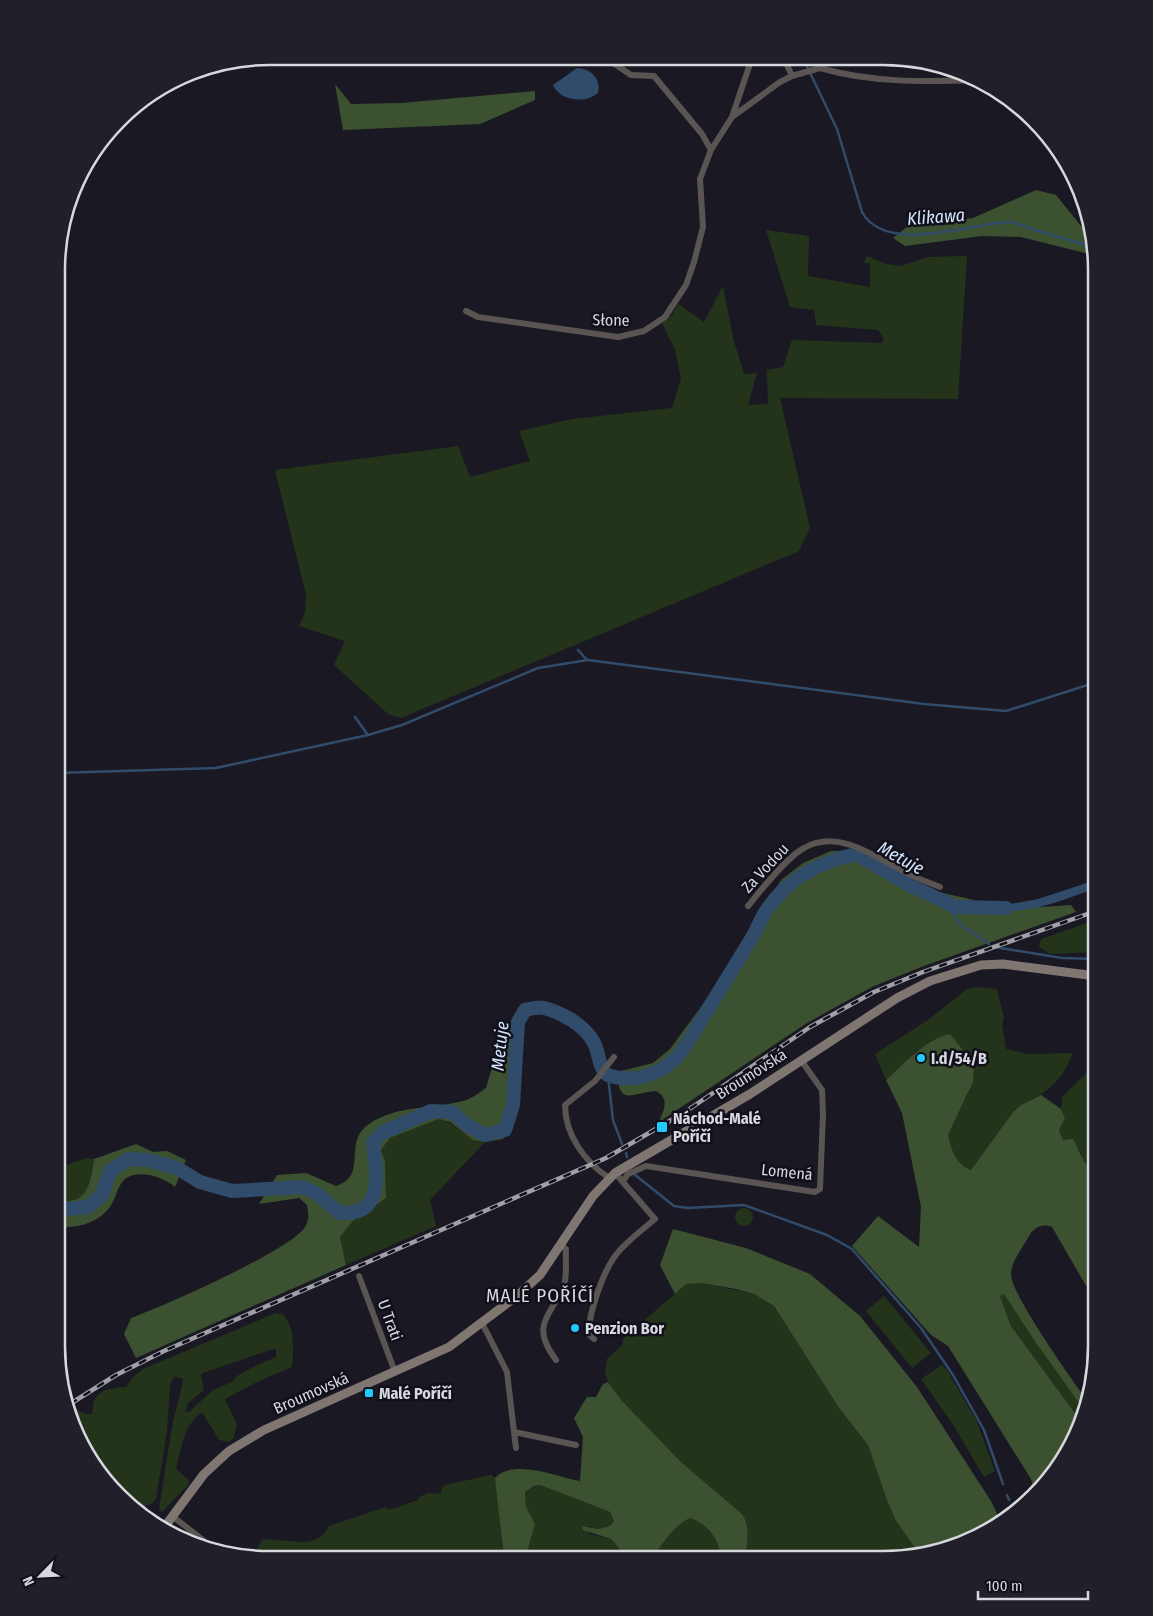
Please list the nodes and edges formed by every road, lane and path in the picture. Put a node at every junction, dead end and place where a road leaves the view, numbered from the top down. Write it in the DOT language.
graph roads {
  1 [pos="616,65"];
  2 [pos="750,65"];
  3 [pos="787,65"];
  4 [pos="816,65"];
  5 [pos="817,69"];
  6 [pos="792,76"];
  7 [pos="961,81"];
  8 [pos="732,117"];
  9 [pos="711,150"];
  10 [pos="466,311"];
  11 [pos="940,887"];
  12 [pos="748,906"];
  13 [pos="1088,975"];
  14 [pos="614,1057"];
  15 [pos="801,1060"];
  16 [pos="612,1175"];
  17 [pos="623,1181"];
  18 [pos="561,1245"];
  19 [pos="359,1276"];
  20 [pos="482,1323"];
  21 [pos="594,1339"];
  22 [pos="556,1360"];
  23 [pos="395,1372"];
  24 [pos="514,1432"];
  25 [pos="576,1445"];
  26 [pos="516,1448"];
  27 [pos="172,1516"];
  28 [pos="167,1524"];
  29 [pos="202,1539"];
  1 -- 9 [label="street"];
  2 -- 8 [label="street, Słone"];
  3 -- 6 [label="street"];
  4 -- 5 [label="street"];
  5 -- 6 [label="street, Słone"];
  5 -- 7 [label="street"];
  6 -- 8 [label="street, Słone"];
  8 -- 9 [label="street, Słone"];
  9 -- 10 [label="street, Słone"];
  11 -- 12 [label="street, Za Vodou"];
  13 -- 15 [label="main road, Broumovská"];
  14 -- 16 [label="street"];
  15 -- 16 [label="main road, Broumovská"];
  15 -- 17 [label="street, Lomená"];
  16 -- 17 [label="street"];
  16 -- 18 [label="main road, Broumovská"];
  17 -- 21 [label="street"];
  18 -- 20 [label="main road, Broumovská"];
  18 -- 22 [label="street"];
  19 -- 23 [label="street, U Trati"];
  20 -- 23 [label="main road, Broumovská"];
  20 -- 24 [label="street"];
  23 -- 27 [label="main road, Broumovská"];
  24 -- 25 [label="street"];
  24 -- 26 [label="street"];
  27 -- 28 [label="main road, Broumovská"];
  27 -- 29 [label="street"];
}
